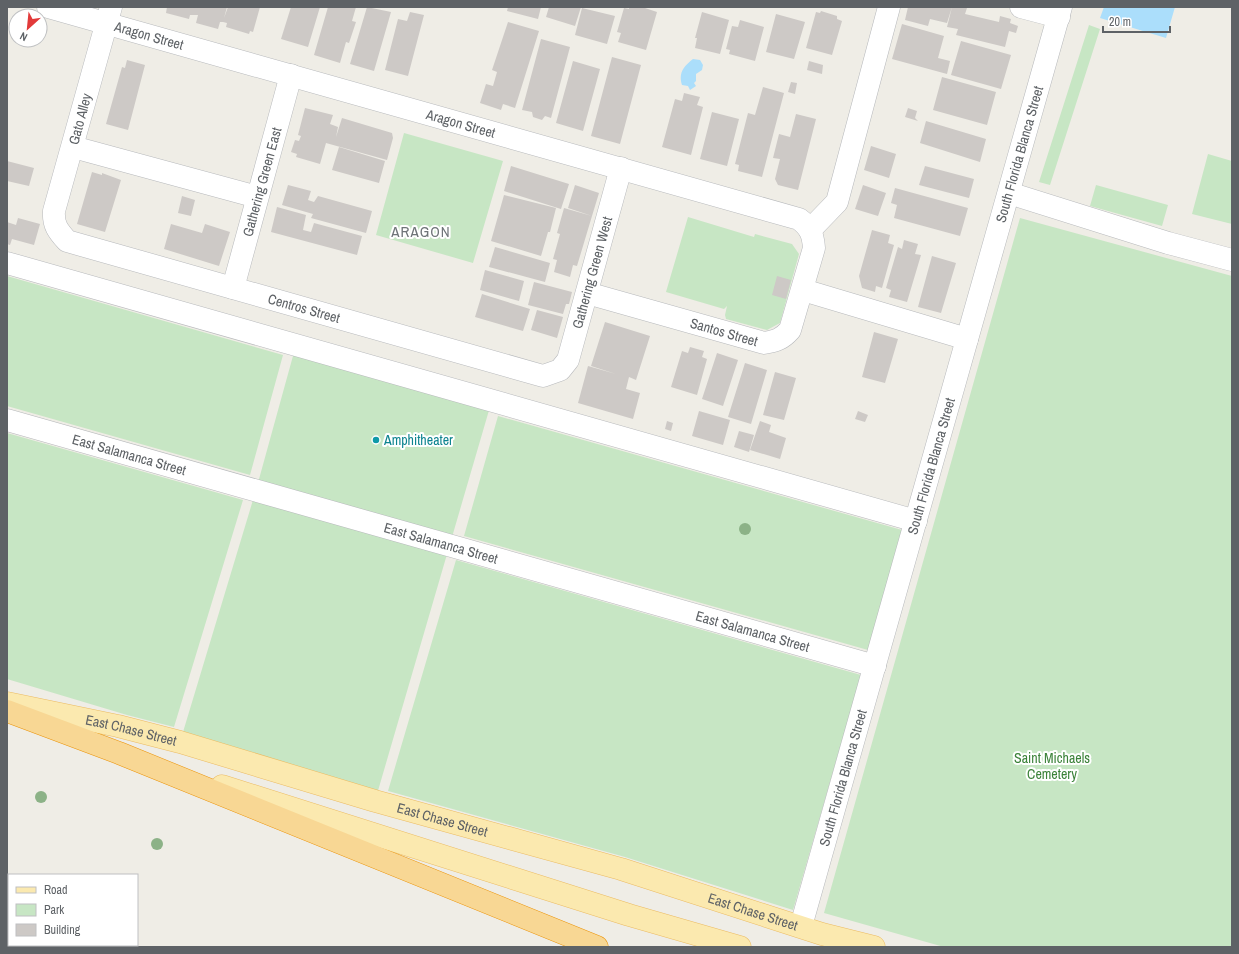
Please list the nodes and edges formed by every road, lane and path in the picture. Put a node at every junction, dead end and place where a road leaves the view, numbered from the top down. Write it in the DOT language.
graph roads {
  1 [pos="48,7"];
  2 [pos="889,7"];
  3 [pos="1021,7"];
  4 [pos="1060,12"];
  5 [pos="109,15"];
  6 [pos="290,75"];
  7 [pos="73,147"];
  8 [pos="621,168"];
  9 [pos="1008,193"];
  10 [pos="257,197"];
  11 [pos="57,230"];
  12 [pos="810,230"];
  13 [pos="1232,260"];
  14 [pos="7,263"];
  15 [pos="233,288"];
  16 [pos="803,290"];
  17 [pos="587,293"];
  18 [pos="967,339"];
  19 [pos="556,372"];
  20 [pos="7,420"];
  21 [pos="916,521"];
  22 [pos="875,666"];
  23 [pos="7,703"];
  24 [pos="7,711"];
  25 [pos="119,753"];
  26 [pos="801,926"];
  27 [pos="597,947"];
  28 [pos="740,947"];
  29 [pos="874,947"];
  1 -- 5 [label="street, Aragon Street"];
  2 -- 12 [label="street"];
  3 -- 4 [label="street"];
  4 -- 9 [label="street, South Florida Blanca Street"];
  5 -- 6 [label="street, Aragon Street"];
  5 -- 7 [label="street, Gato Alley"];
  6 -- 8 [label="street, Aragon Street"];
  6 -- 10 [label="street, Gathering Green East"];
  7 -- 10 [label="street"];
  7 -- 11 [label="street, Gato Alley"];
  8 -- 12 [label="street, Aragon Street"];
  8 -- 17 [label="street, Gathering Green West"];
  9 -- 13 [label="street"];
  9 -- 18 [label="street, South Florida Blanca Street"];
  10 -- 15 [label="street, Gathering Green East"];
  11 -- 15 [label="street, Centros Street"];
  12 -- 16 [label="street"];
  14 -- 21 [label="street"];
  15 -- 19 [label="street, Centros Street"];
  16 -- 17 [label="street, Santos Street"];
  16 -- 18 [label="street"];
  17 -- 19 [label="street, Gathering Green West"];
  18 -- 21 [label="street, South Florida Blanca Street"];
  20 -- 22 [label="street, East Salamanca Street"];
  21 -- 22 [label="street, South Florida Blanca Street"];
  22 -- 26 [label="street, South Florida Blanca Street"];
  23 -- 26 [label="main road, East Chase Street"];
  24 -- 25 [label="highway, East Chase Street"];
  25 -- 27 [label="highway"];
  25 -- 28 [label="main road, East Chase Street"];
  26 -- 29 [label="main road, East Chase Street"];
}
